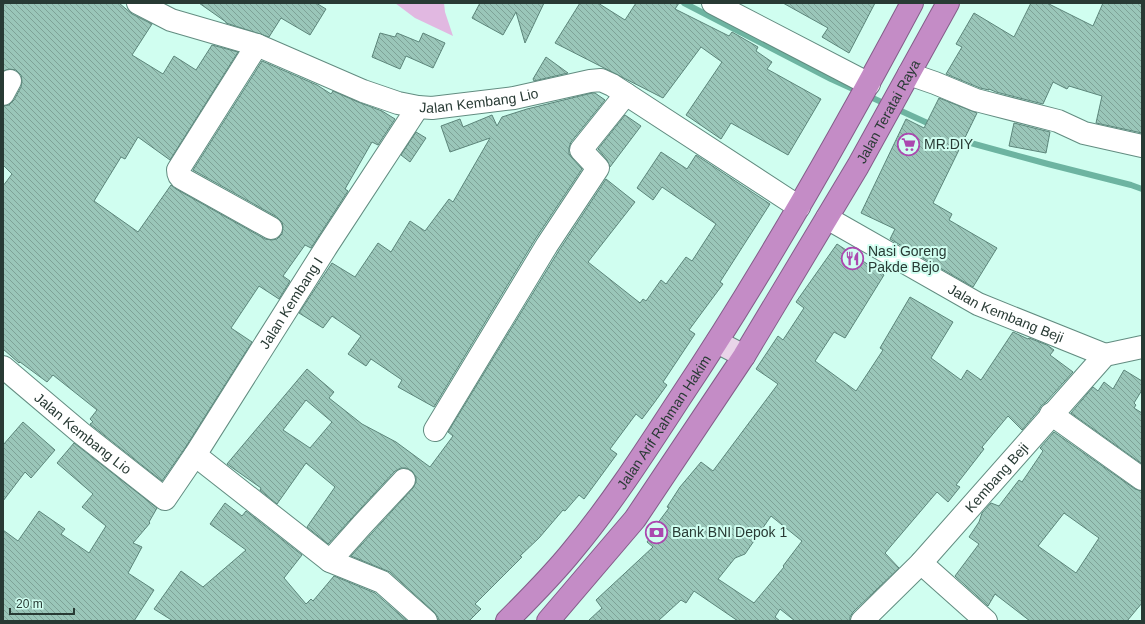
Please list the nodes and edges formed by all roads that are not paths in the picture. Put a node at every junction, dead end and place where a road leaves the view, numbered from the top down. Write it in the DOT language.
graph roads {
  1 [pos="714,3"];
  2 [pos="912,3"];
  3 [pos="948,3"];
  4 [pos="143,4"];
  5 [pos="257,45"];
  6 [pos="909,74"];
  7 [pos="863,93"];
  8 [pos="626,94"];
  9 [pos="418,107"];
  10 [pos="1142,146"];
  11 [pos="799,207"];
  12 [pos="827,218"];
  13 [pos="271,228"];
  14 [pos="717,342"];
  15 [pos="1142,347"];
  16 [pos="1104,355"];
  17 [pos="744,356"];
  18 [pos="3,367"];
  19 [pos="1051,414"];
  20 [pos="435,430"];
  21 [pos="195,455"];
  22 [pos="1142,479"];
  23 [pos="404,480"];
  24 [pos="164,499"];
  25 [pos="330,560"];
  26 [pos="921,563"];
  27 [pos="426,621"];
  28 [pos="507,621"];
  29 [pos="548,621"];
  30 [pos="862,621"];
  31 [pos="986,621"];
  1 -- 7 [label="street"];
  2 -- 7 [label="highway"];
  3 -- 6 [label="highway, Jalan Teratai Raya"];
  4 -- 5 [label="street, Jalan Kembang Lio"];
  5 -- 9 [label="street, Jalan Kembang Lio"];
  5 -- 13 [label="street"];
  6 -- 10 [label="street"];
  6 -- 12 [label="highway, Jalan Teratai Raya"];
  7 -- 11 [label="highway"];
  8 -- 9 [label="street, Jalan Kembang Lio"];
  8 -- 11 [label="street, Jalan Kembang Lio"];
  8 -- 20 [label="street"];
  9 -- 21 [label="street, Jalan Kembang I"];
  11 -- 14 [label="highway, Jalan Arif Rahman Hakim"];
  12 -- 16 [label="street, Jalan Kembang Beji"];
  12 -- 17 [label="highway"];
  14 -- 17 [label="main road"];
  14 -- 28 [label="highway, Jalan Arif Rahman Hakim"];
  15 -- 16 [label="street"];
  16 -- 19 [label="street, Kembang Beji"];
  17 -- 29 [label="highway"];
  18 -- 24 [label="street, Jalan Kembang Lio"];
  19 -- 22 [label="street"];
  19 -- 26 [label="street, Kembang Beji"];
  21 -- 24 [label="street, Jalan Kembang I"];
  21 -- 25 [label="street"];
  23 -- 25 [label="street"];
  25 -- 27 [label="street"];
  26 -- 30 [label="street, Kembang Beji"];
  26 -- 31 [label="street"];
}
